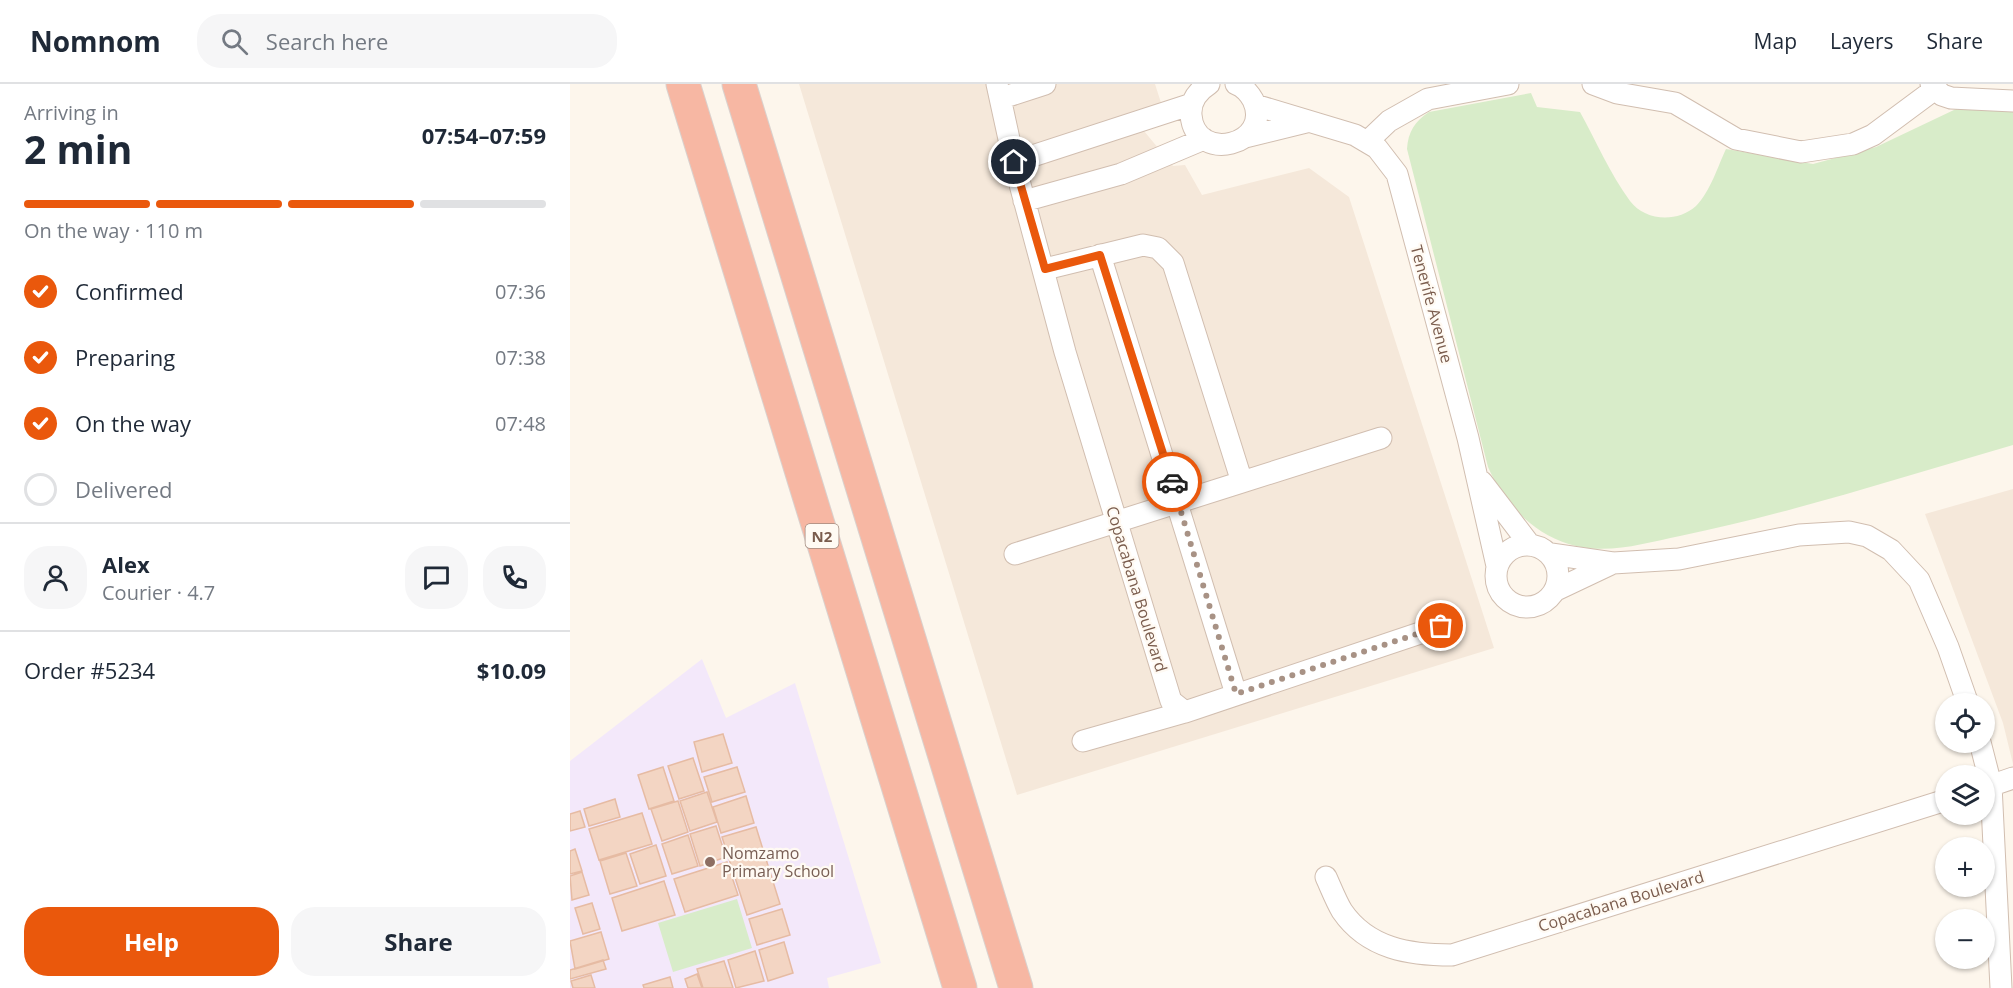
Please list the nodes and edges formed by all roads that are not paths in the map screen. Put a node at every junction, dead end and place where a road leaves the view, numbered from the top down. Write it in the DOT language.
graph roads {
  1 [pos="683,84"];
  2 [pos="739,84"];
  3 [pos="1045,84"];
  4 [pos="1236,84"];
  5 [pos="1508,84"];
  6 [pos="1593,84"];
  7 [pos="1933,87"];
  8 [pos="999,91"];
  9 [pos="1196,92"];
  10 [pos="2013,100"];
  11 [pos="1255,105"];
  12 [pos="1306,122"];
  13 [pos="1245,137"];
  14 [pos="1204,139"];
  15 [pos="1368,141"];
  16 [pos="1014,162"];
  17 [pos="1024,201"];
  18 [pos="1100,255"];
  19 [pos="1045,269"];
  20 [pos="1381,438"];
  21 [pos="1478,477"];
  22 [pos="1242,482"];
  23 [pos="1179,503"];
  24 [pos="1117,523"];
  25 [pos="1530,545"];
  26 [pos="1015,554"];
  27 [pos="1551,554"];
  28 [pos="1613,563"];
  29 [pos="1497,566"];
  30 [pos="1556,590"];
  31 [pos="1441,626"];
  32 [pos="1964,693"];
  33 [pos="1236,694"];
  34 [pos="1185,712"];
  35 [pos="1083,741"];
  36 [pos="2013,778"];
  37 [pos="1995,784"];
  38 [pos="1935,803"];
  39 [pos="1990,825"];
  40 [pos="1326,877"];
  41 [pos="960,988"];
  42 [pos="1016,988"];
  43 [pos="2001,988"];
  1 -- 41 [label="highway, N2"];
  2 -- 42 [label="highway"];
  3 -- 8 [label="street"];
  4 -- 11 [label="street"];
  5 -- 15 [label="street"];
  6 -- 7 [label="street"];
  7 -- 10 [label="street"];
  8 -- 16 [label="street, Copacabana Boulevard"];
  9 -- 14 [label="street"];
  9 -- 16 [label="street"];
  11 -- 12 [label="street, Tenerife Avenue"];
  11 -- 13 [label="street"];
  12 -- 13 [label="street, Tenerife Avenue"];
  12 -- 15 [label="street, Tenerife Avenue"];
  13 -- 14 [label="street, Tenerife Avenue"];
  14 -- 17 [label="street"];
  15 -- 21 [label="street, Tenerife Avenue"];
  16 -- 17 [label="street, Copacabana Boulevard"];
  17 -- 19 [label="street, Copacabana Boulevard"];
  18 -- 19 [label="street"];
  18 -- 22 [label="street"];
  18 -- 23 [label="street"];
  19 -- 24 [label="street, Copacabana Boulevard"];
  20 -- 22 [label="street"];
  21 -- 25 [label="street, Tenerife Avenue"];
  21 -- 29 [label="street, Tenerife Avenue"];
  22 -- 23 [label="street"];
  23 -- 24 [label="street"];
  23 -- 33 [label="street"];
  24 -- 26 [label="street"];
  24 -- 34 [label="street, Copacabana Boulevard"];
  25 -- 27 [label="street"];
  25 -- 29 [label="street"];
  27 -- 28 [label="street"];
  27 -- 30 [label="street"];
  28 -- 30 [label="street"];
  28 -- 32 [label="street"];
  29 -- 30 [label="street"];
  31 -- 33 [label="street"];
  33 -- 34 [label="street"];
  34 -- 35 [label="street"];
  36 -- 37 [label="street"];
  38 -- 40 [label="street, Copacabana Boulevard"];
  39 -- 43 [label="street"];
}
